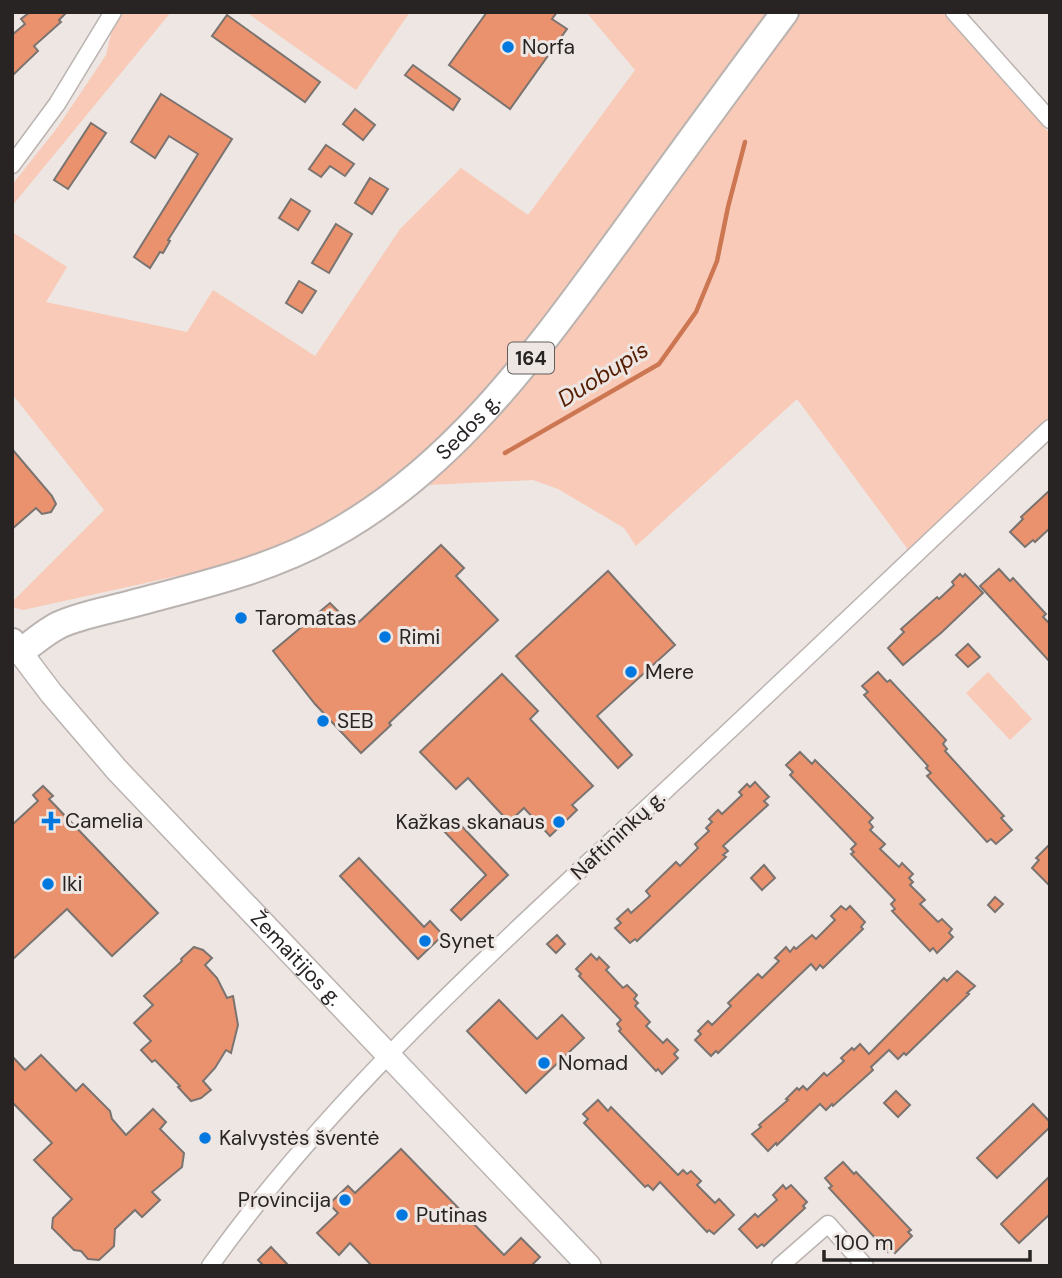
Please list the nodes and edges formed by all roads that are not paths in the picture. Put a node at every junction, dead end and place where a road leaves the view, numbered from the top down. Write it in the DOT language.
graph roads {
  1 [pos="113,12"];
  2 [pos="785,12"];
  3 [pos="954,12"];
  4 [pos="1050,120"];
  5 [pos="12,165"];
  6 [pos="1050,428"];
  7 [pos="15,652"];
  8 [pos="389,1056"];
  9 [pos="210,1266"];
  10 [pos="589,1266"];
  11 [pos="780,1266"];
  12 [pos="866,1266"];
  1 -- 5 [label="street"];
  2 -- 7 [label="main road, Sedos g. / 164"];
  3 -- 4 [label="street"];
  6 -- 8 [label="street, Naftininkų g."];
  7 -- 8 [label="main road, Žemaitijos g."];
  8 -- 9 [label="street, Naftininkų g."];
  8 -- 10 [label="main road, Žemaitijos g."];
  11 -- 12 [label="street"];
}
